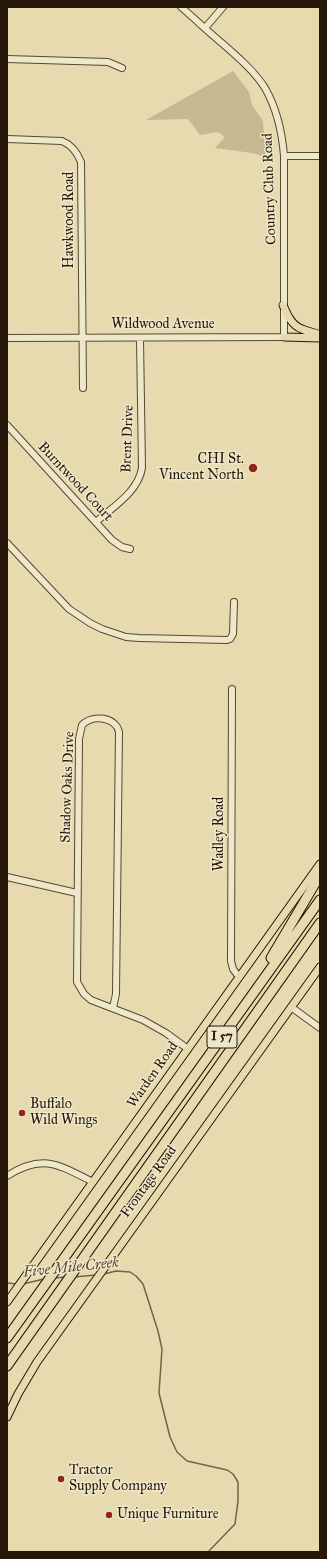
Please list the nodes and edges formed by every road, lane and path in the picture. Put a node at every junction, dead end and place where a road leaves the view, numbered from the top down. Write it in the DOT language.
graph roads {
  1 [pos="181,7"];
  2 [pos="223,7"];
  3 [pos="205,28"];
  4 [pos="7,59"];
  5 [pos="122,68"];
  6 [pos="7,139"];
  7 [pos="284,156"];
  8 [pos="320,156"];
  9 [pos="283,305"];
  10 [pos="320,337"];
  11 [pos="7,338"];
  12 [pos="140,338"];
  13 [pos="284,338"];
  14 [pos="82,339"];
  15 [pos="83,388"];
  16 [pos="7,425"];
  17 [pos="96,522"];
  18 [pos="7,543"];
  19 [pos="130,549"];
  20 [pos="234,602"];
  21 [pos="232,689"];
  22 [pos="320,864"];
  23 [pos="320,875"];
  24 [pos="7,877"];
  25 [pos="77,894"];
  26 [pos="320,900"];
  27 [pos="320,923"];
  28 [pos="320,966"];
  29 [pos="239,977"];
  30 [pos="244,1006"];
  31 [pos="291,1007"];
  32 [pos="113,1008"];
  33 [pos="320,1028"];
  34 [pos="188,1049"];
  35 [pos="7,1176"];
  36 [pos="93,1182"];
  37 [pos="8,1300"];
  38 [pos="7,1338"];
  39 [pos="7,1366"];
  40 [pos="7,1418"];
  1 -- 3 [label="street, Country Club Road"];
  2 -- 3 [label="street"];
  3 -- 7 [label="street, Country Club Road"];
  4 -- 5 [label="street"];
  6 -- 14 [label="street, Hawkwood Road"];
  7 -- 8 [label="street"];
  7 -- 9 [label="street, Country Club Road"];
  9 -- 10 [label="main road"];
  9 -- 13 [label="street, Country Club Road"];
  10 -- 13 [label="main road, Wildwood Avenue"];
  11 -- 14 [label="street, Wildwood Avenue"];
  12 -- 13 [label="street, Wildwood Avenue"];
  12 -- 14 [label="street, Wildwood Avenue"];
  12 -- 17 [label="street, Brent Drive"];
  14 -- 15 [label="street, Hawkwood Road"];
  16 -- 17 [label="street, Burntwood Court"];
  17 -- 19 [label="street, Burntwood Court"];
  18 -- 20 [label="street"];
  21 -- 29 [label="street, Wadley Road"];
  22 -- 29 [label="main road, Warden Road"];
  23 -- 30 [label="highway"];
  24 -- 25 [label="street"];
  25 -- 32 [label="street, Shadow Oaks Drive"];
  25 -- 32 [label="street, Shadow Oaks Drive"];
  26 -- 30 [label="highway, I 57"];
  27 -- 39 [label="highway, I 57"];
  28 -- 31 [label="main road, Frontage Road"];
  29 -- 34 [label="main road, Warden Road"];
  30 -- 38 [label="highway, I 57"];
  31 -- 33 [label="street"];
  31 -- 40 [label="main road, Frontage Road"];
  32 -- 34 [label="street, Shadow Oaks Drive"];
  34 -- 36 [label="main road, Warden Road"];
  35 -- 36 [label="street"];
  36 -- 37 [label="main road, Warden Road"];
}
